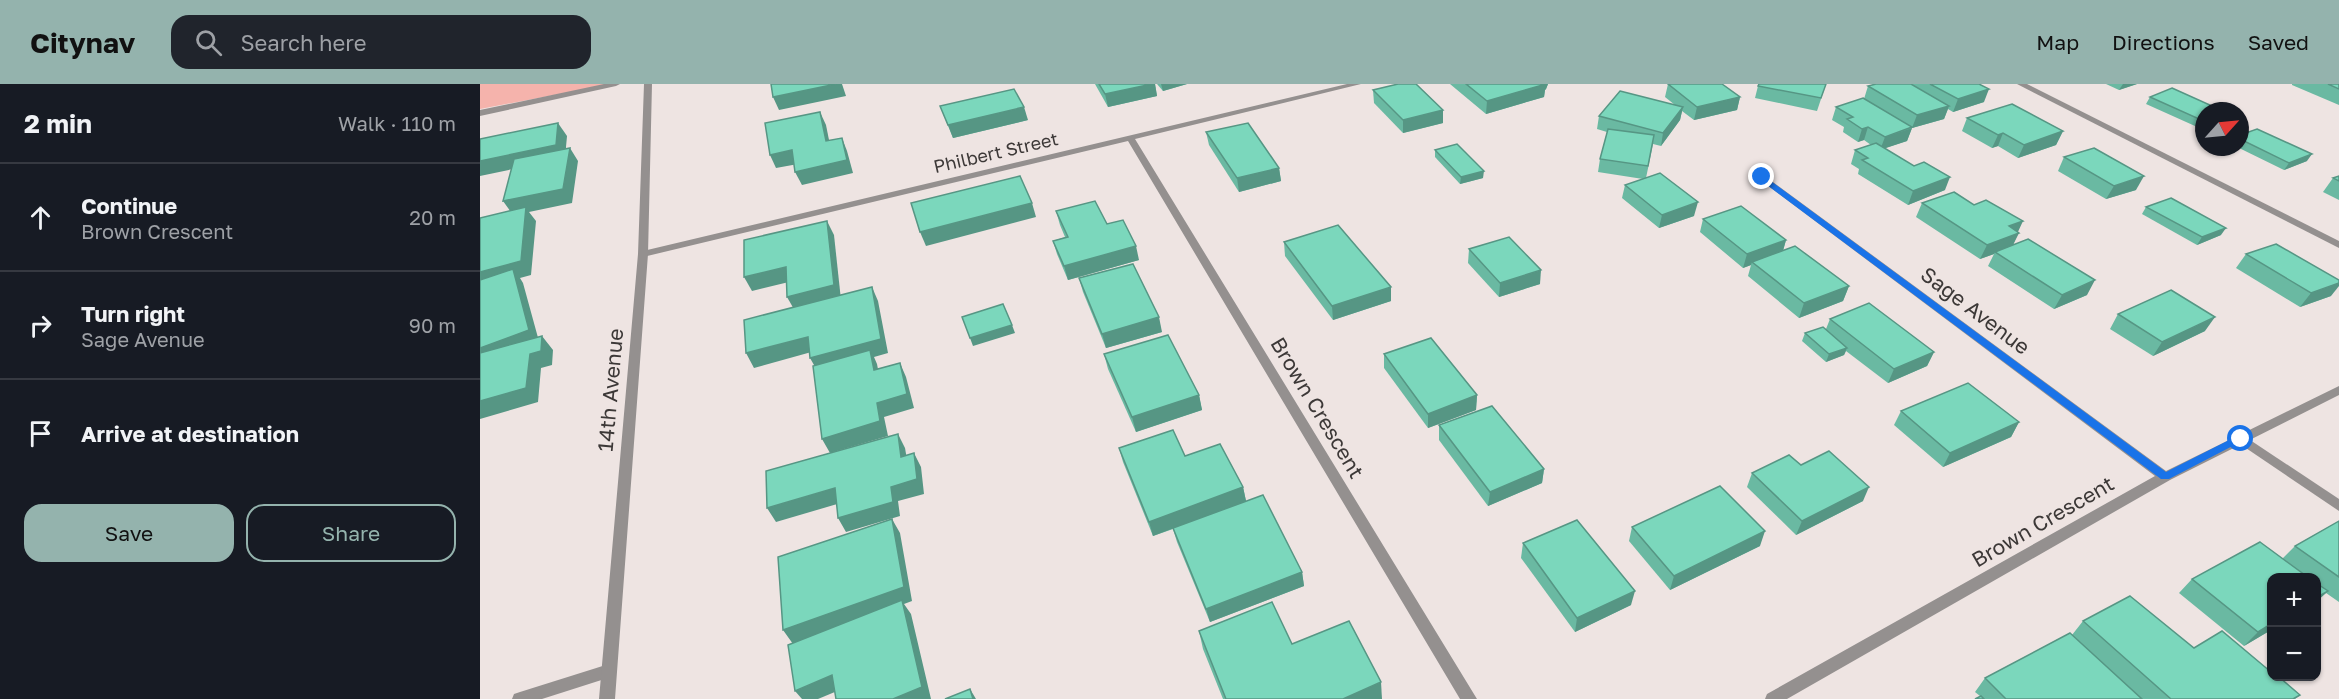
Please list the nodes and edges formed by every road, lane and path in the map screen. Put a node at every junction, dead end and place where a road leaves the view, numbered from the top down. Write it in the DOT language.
graph roads {
  1 [pos="616,84"];
  2 [pos="648,84"];
  3 [pos="1356,84"];
  4 [pos="2021,84"];
  5 [pos="480,113"];
  6 [pos="1130,138"];
  7 [pos="1762,177"];
  8 [pos="2339,245"];
  9 [pos="643,254"];
  10 [pos="2339,390"];
  11 [pos="2241,439"];
  12 [pos="2165,477"];
  13 [pos="2339,506"];
  14 [pos="609,671"];
  15 [pos="520,699"];
  16 [pos="607,699"];
  17 [pos="1468,699"];
  18 [pos="1773,699"];
  1 -- 5 [label="street"];
  2 -- 9 [label="street, 14th Avenue"];
  3 -- 6 [label="street, Philbert Street"];
  4 -- 8 [label="street"];
  6 -- 9 [label="street, Philbert Street"];
  6 -- 17 [label="street, Brown Crescent"];
  7 -- 12 [label="street, Sage Avenue"];
  9 -- 14 [label="street, 14th Avenue"];
  10 -- 11 [label="street, Brown Crescent"];
  11 -- 12 [label="street, Brown Crescent"];
  11 -- 13 [label="street"];
  12 -- 18 [label="street, Brown Crescent"];
  14 -- 15 [label="street"];
  14 -- 16 [label="street, 14th Avenue"];
}
